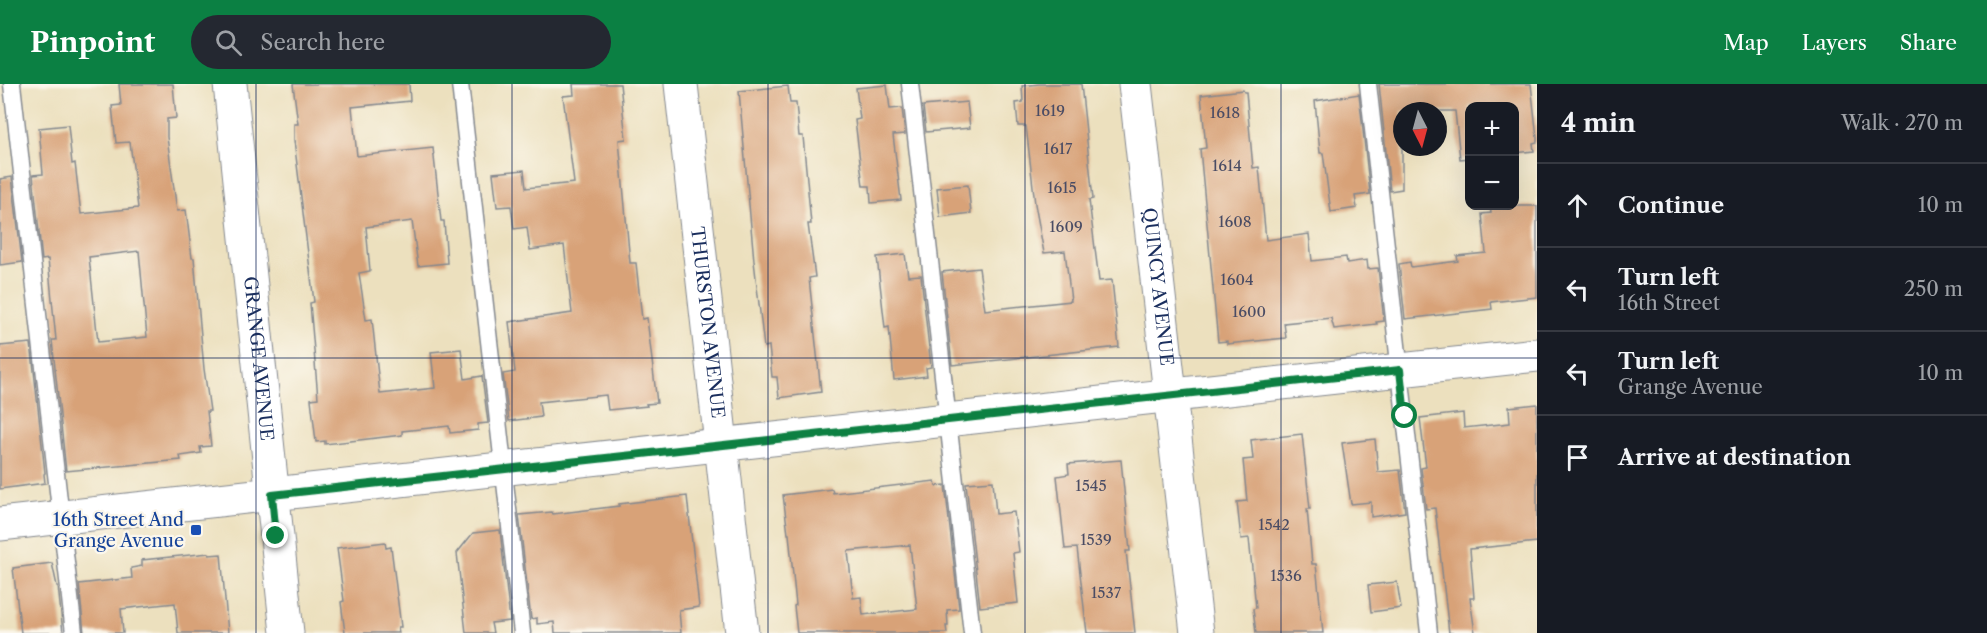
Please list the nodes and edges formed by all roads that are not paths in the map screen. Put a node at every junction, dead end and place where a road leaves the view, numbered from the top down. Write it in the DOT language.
graph roads {
  1 [pos="12,84"];
  2 [pos="230,84"];
  3 [pos="460,84"];
  4 [pos="681,84"];
  5 [pos="910,84"];
  6 [pos="1136,84"];
  7 [pos="1368,84"];
  8 [pos="1537,355"];
  9 [pos="1400,370"];
  10 [pos="1170,395"];
  11 [pos="948,419"];
  12 [pos="721,445"];
  13 [pos="504,469"];
  14 [pos="272,495"];
  15 [pos="62,518"];
  16 [pos="0,524"];
  17 [pos="74,633"];
  18 [pos="287,633"];
  19 [pos="522,633"];
  20 [pos="742,633"];
  21 [pos="972,633"];
  22 [pos="1197,633"];
  23 [pos="1429,633"];
  1 -- 15 [label="lane"];
  2 -- 14 [label="street, GRANGE AVENUE"];
  3 -- 13 [label="lane"];
  4 -- 12 [label="street, THURSTON AVENUE"];
  5 -- 11 [label="lane"];
  6 -- 10 [label="street, QUINCY AVENUE"];
  7 -- 9 [label="lane"];
  8 -- 9 [label="street"];
  9 -- 10 [label="street"];
  9 -- 23 [label="lane"];
  10 -- 11 [label="street"];
  10 -- 22 [label="street, QUINCY AVENUE"];
  11 -- 12 [label="street"];
  11 -- 21 [label="lane"];
  12 -- 13 [label="street"];
  12 -- 20 [label="street, THURSTON AVENUE"];
  13 -- 14 [label="street"];
  13 -- 19 [label="lane"];
  14 -- 15 [label="street"];
  14 -- 18 [label="street, GRANGE AVENUE"];
  15 -- 16 [label="street"];
  15 -- 17 [label="lane"];
}
